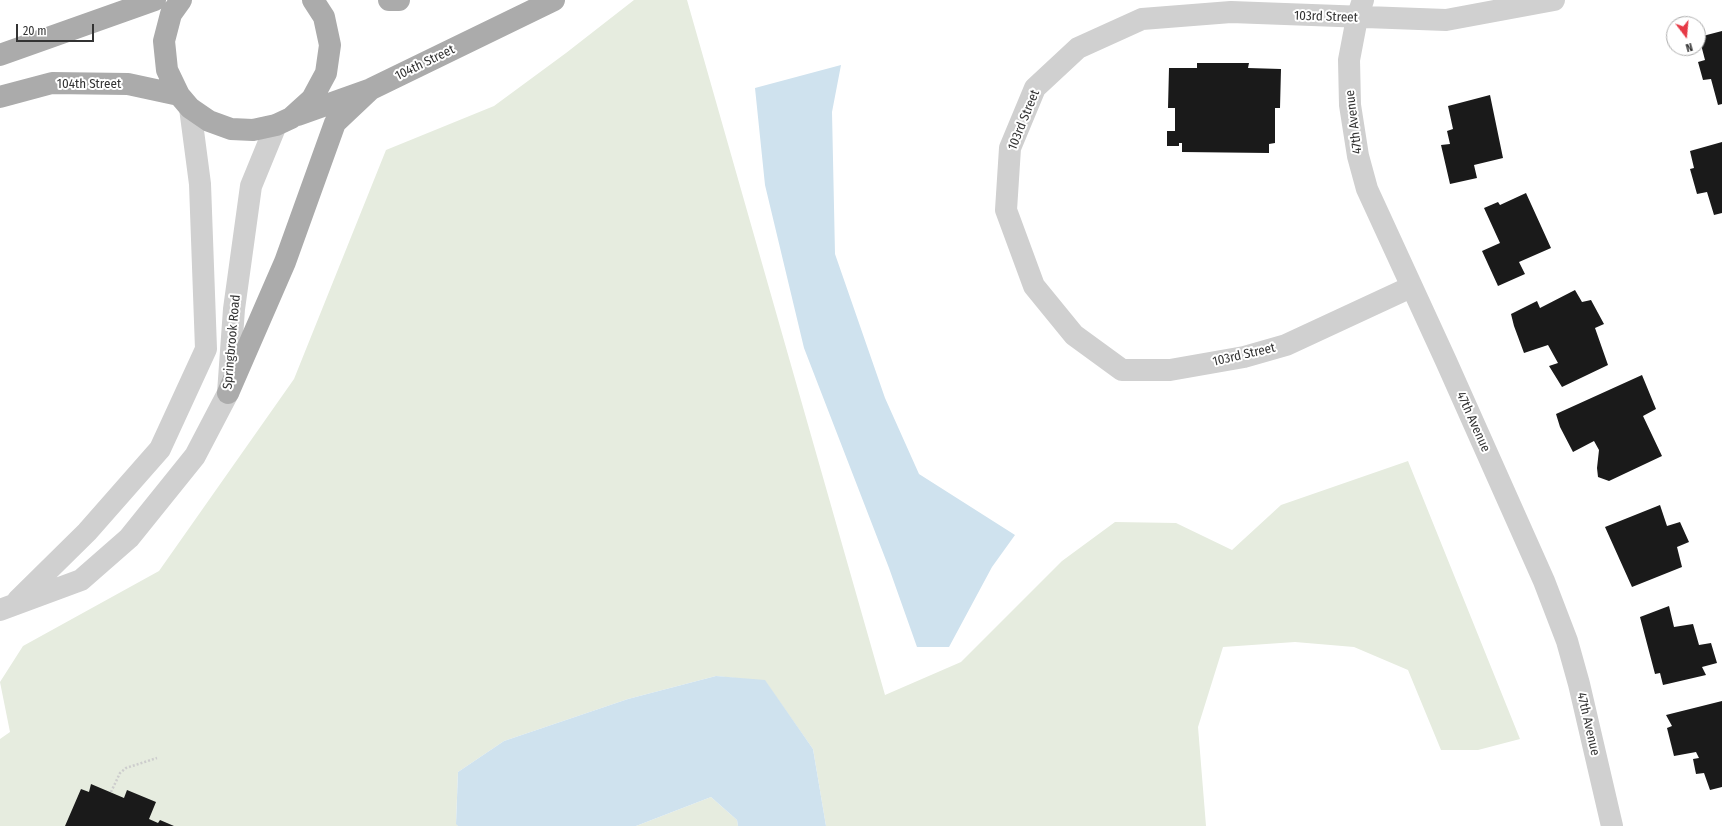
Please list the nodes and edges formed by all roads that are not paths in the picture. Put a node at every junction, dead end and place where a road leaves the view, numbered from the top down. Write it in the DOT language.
graph roads {
  1 [pos="155,0"];
  2 [pos="181,0"];
  3 [pos="313,0"];
  4 [pos="389,0"];
  5 [pos="399,0"];
  6 [pos="554,0"];
  7 [pos="1554,0"];
  8 [pos="122,6"];
  9 [pos="1357,6"];
  10 [pos="0,55"];
  11 [pos="371,89"];
  12 [pos="0,97"];
  13 [pos="185,101"];
  14 [pos="284,122"];
  15 [pos="1411,287"];
  16 [pos="228,394"];
  17 [pos="6,608"];
  18 [pos="1612,826"];
  1 -- 8 [label="main road"];
  2 -- 13 [label="main road"];
  3 -- 14 [label="main road"];
  4 -- 5 [label="main road"];
  6 -- 11 [label="main road, 104th Street"];
  7 -- 9 [label="street, 103rd Street"];
  8 -- 10 [label="main road"];
  9 -- 15 [label="street, 47th Avenue"];
  9 -- 15 [label="street, 103rd Street"];
  11 -- 14 [label="main road, 104th Street"];
  11 -- 16 [label="main road"];
  12 -- 13 [label="main road, 104th Street"];
  13 -- 14 [label="main road, 104th Street"];
  13 -- 17 [label="street, Springbrook Road"];
  14 -- 16 [label="street, Springbrook Road"];
  15 -- 18 [label="street, 47th Avenue"];
  16 -- 17 [label="street, Springbrook Road"];
}
